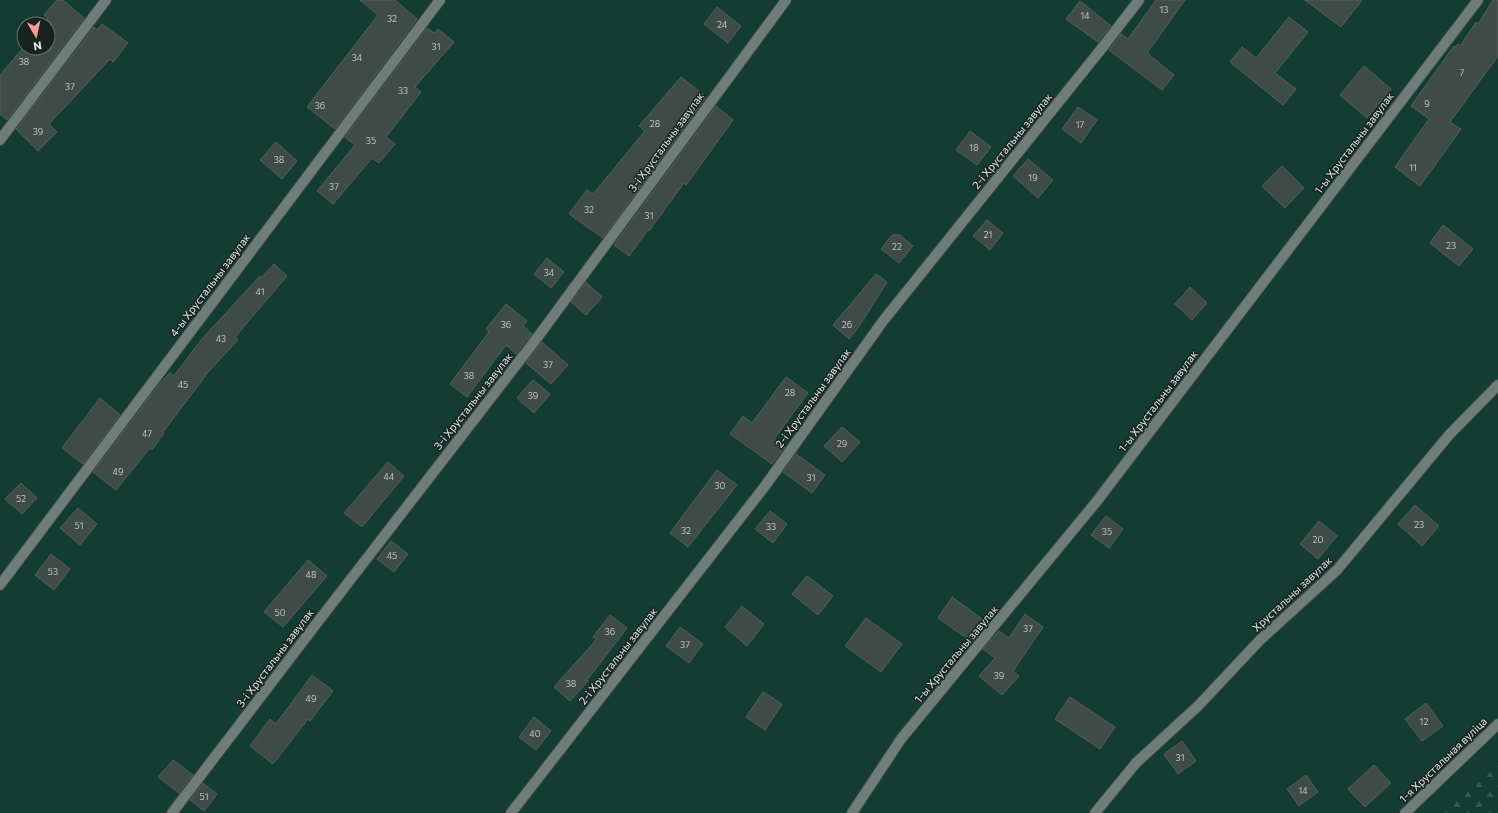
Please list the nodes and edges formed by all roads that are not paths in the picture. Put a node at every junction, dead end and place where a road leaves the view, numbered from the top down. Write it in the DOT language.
graph roads {
  1 [pos="106,0"];
  2 [pos="440,0"];
  3 [pos="786,0"];
  4 [pos="1139,0"];
  5 [pos="1478,0"];
  6 [pos="0,140"];
  7 [pos="1498,385"];
  8 [pos="0,585"];
  9 [pos="1498,724"];
  10 [pos="172,813"];
  11 [pos="511,813"];
  12 [pos="852,813"];
  13 [pos="1095,813"];
  14 [pos="1405,813"];
  1 -- 6 [label="lane"];
  2 -- 8 [label="lane, 4-ы Хрустальны завулак"];
  3 -- 10 [label="lane, 3-і Хрустальны завулак"];
  4 -- 11 [label="lane, 2-і Хрустальны завулак"];
  5 -- 12 [label="lane, 1-ы Хрустальны завулак"];
  7 -- 13 [label="lane, Хрустальны завулак"];
  9 -- 14 [label="lane, 1-я Хрустальная вуліца"];
}
